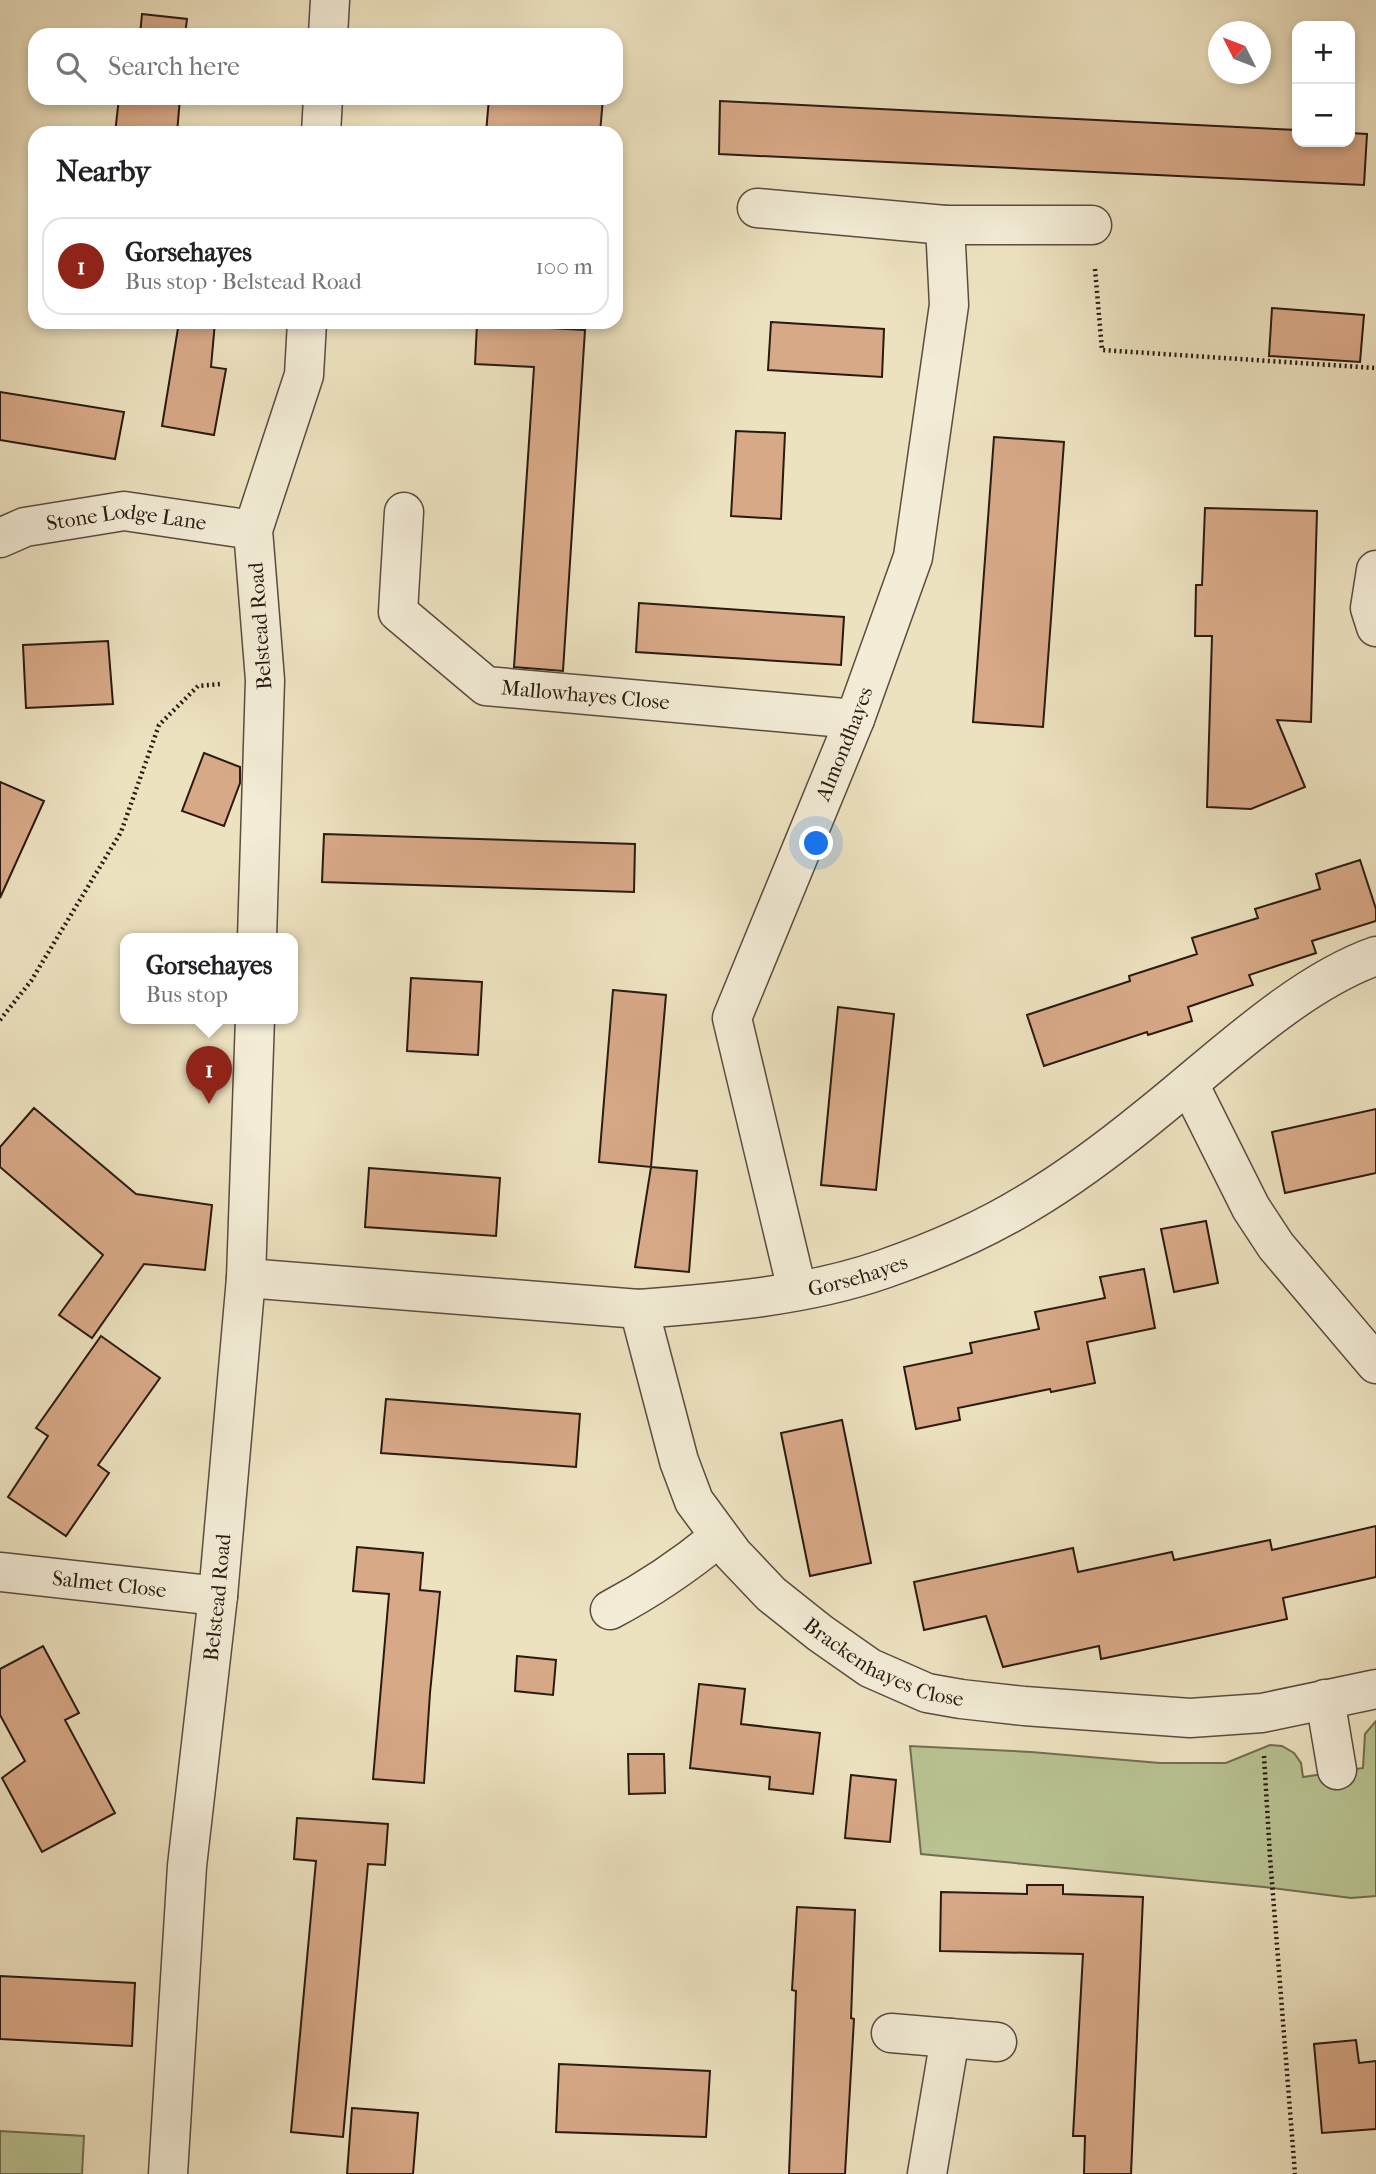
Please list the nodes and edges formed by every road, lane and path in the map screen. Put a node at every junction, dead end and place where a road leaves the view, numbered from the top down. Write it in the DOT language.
graph roads {
  1 [pos="330,0"];
  2 [pos="328,28"];
  3 [pos="323,105"];
  4 [pos="321,126"];
  5 [pos="757,208"];
  6 [pos="945,225"];
  7 [pos="1092,225"];
  8 [pos="307,329"];
  9 [pos="1376,368"];
  10 [pos="404,512"];
  11 [pos="253,530"];
  12 [pos="0,538"];
  13 [pos="1376,570"];
  14 [pos="1376,627"];
  15 [pos="265,680"];
  16 [pos="855,719"];
  17 [pos="257,933"];
  18 [pos="1376,956"];
  19 [pos="0,1020"];
  20 [pos="254,1024"];
  21 [pos="1189,1084"];
  22 [pos="246,1278"];
  23 [pos="797,1290"];
  24 [pos="639,1310"];
  25 [pos="1376,1364"];
  26 [pos="719,1537"];
  27 [pos="0,1572"];
  28 [pos="218,1596"];
  29 [pos="610,1610"];
  30 [pos="1376,1689"];
  31 [pos="1325,1699"];
  32 [pos="1262,1713"];
  33 [pos="1337,1770"];
  34 [pos="891,2033"];
  35 [pos="950,2038"];
  36 [pos="997,2042"];
  37 [pos="168,2174"];
  38 [pos="927,2174"];
  39 [pos="1295,2174"];
  1 -- 2 [label="street"];
  3 -- 4 [label="street"];
  5 -- 6 [label="street"];
  6 -- 7 [label="street"];
  6 -- 16 [label="street, Almondhayes"];
  7 -- 9 [label="path"];
  8 -- 11 [label="street, Belstead Road"];
  10 -- 16 [label="street, Mallowhayes Close"];
  11 -- 12 [label="street, Stone Lodge Lane"];
  11 -- 15 [label="street, Belstead Road"];
  13 -- 14 [label="street"];
  15 -- 17 [label="street, Belstead Road"];
  15 -- 19 [label="path"];
  16 -- 23 [label="street, Almondhayes"];
  18 -- 21 [label="street, Gorsehayes"];
  20 -- 22 [label="street, Belstead Road"];
  21 -- 23 [label="street, Gorsehayes"];
  21 -- 25 [label="street"];
  22 -- 24 [label="street, Gorsehayes"];
  22 -- 28 [label="street, Belstead Road"];
  23 -- 24 [label="street, Gorsehayes"];
  24 -- 26 [label="street, Brackenhayes Close"];
  26 -- 29 [label="street"];
  26 -- 32 [label="street, Brackenhayes Close"];
  27 -- 28 [label="street, Salmet Close"];
  28 -- 37 [label="street, Belstead Road"];
  30 -- 31 [label="street, Brackenhayes Close"];
  31 -- 32 [label="street, Brackenhayes Close"];
  31 -- 33 [label="street"];
  32 -- 39 [label="path"];
  34 -- 35 [label="street"];
  35 -- 36 [label="street"];
  35 -- 38 [label="street"];
}
